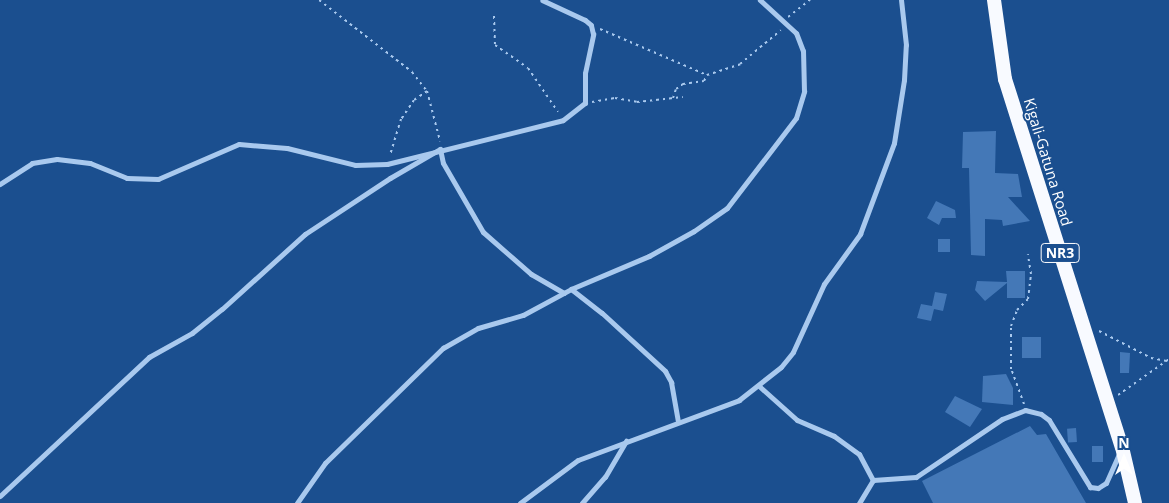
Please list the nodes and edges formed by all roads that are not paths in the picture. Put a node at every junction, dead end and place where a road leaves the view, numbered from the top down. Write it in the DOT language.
graph roads {
  1 [pos="542,0"];
  2 [pos="760,0"];
  3 [pos="901,0"];
  4 [pos="994,0"];
  5 [pos="440,149"];
  6 [pos="0,184"];
  7 [pos="571,289"];
  8 [pos="564,293"];
  9 [pos="759,386"];
  10 [pos="678,420"];
  11 [pos="626,441"];
  12 [pos="1122,447"];
  13 [pos="873,480"];
  14 [pos="0,496"];
  15 [pos="297,503"];
  16 [pos="520,503"];
  17 [pos="582,503"];
  18 [pos="859,503"];
  19 [pos="1135,503"];
  1 -- 5 [label="street"];
  2 -- 7 [label="street"];
  3 -- 9 [label="street"];
  4 -- 12 [label="highway, Kigali-Gatuna Road / NR3"];
  5 -- 6 [label="street"];
  5 -- 8 [label="street"];
  5 -- 14 [label="street"];
  7 -- 8 [label="street"];
  7 -- 10 [label="street"];
  8 -- 15 [label="street"];
  9 -- 10 [label="street"];
  9 -- 13 [label="street"];
  10 -- 11 [label="street"];
  11 -- 16 [label="street"];
  11 -- 17 [label="street"];
  12 -- 13 [label="street"];
  12 -- 19 [label="highway, Kigali-Gatuna Road / NR3"];
  13 -- 18 [label="street"];
}
